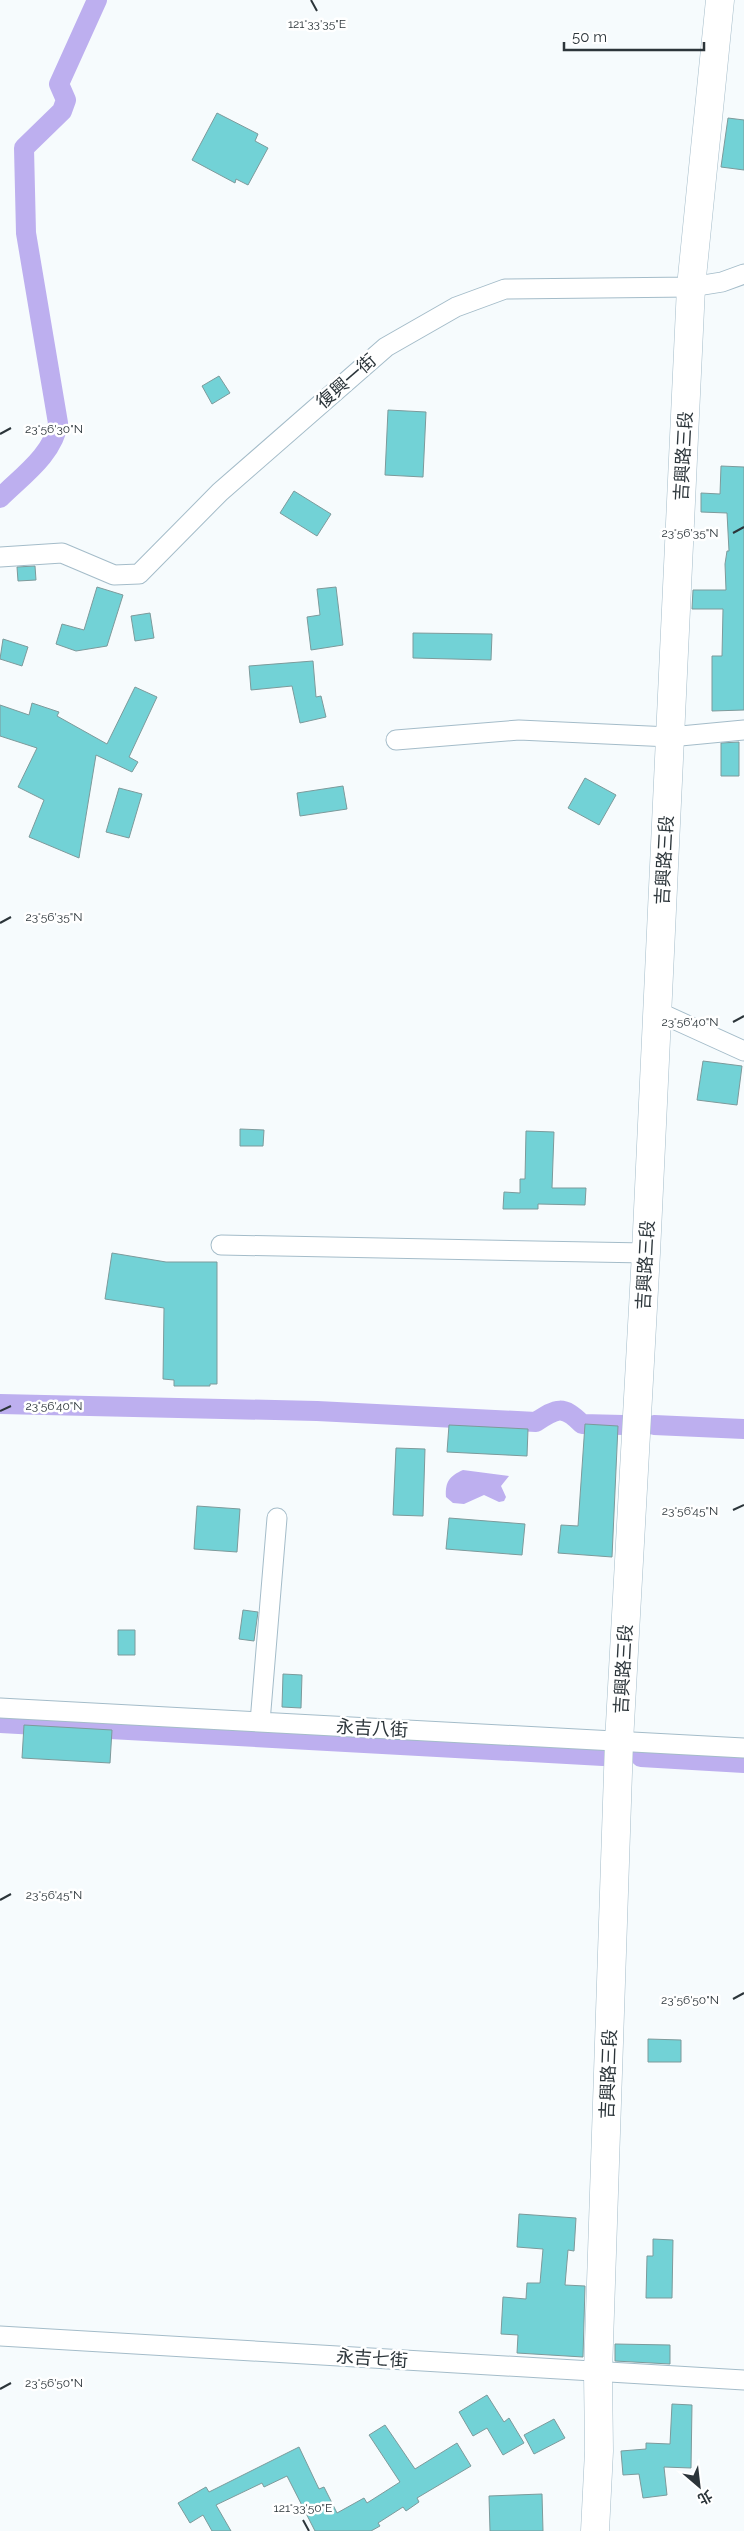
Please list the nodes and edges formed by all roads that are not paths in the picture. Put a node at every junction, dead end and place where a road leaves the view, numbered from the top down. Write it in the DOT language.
graph roads {
  1 [pos="720,0"];
  2 [pos="744,274"];
  3 [pos="691,287"];
  4 [pos="0,557"];
  5 [pos="744,730"];
  6 [pos="670,737"];
  7 [pos="396,740"];
  8 [pos="656,1011"];
  9 [pos="744,1051"];
  10 [pos="221,1245"];
  11 [pos="646,1253"];
  12 [pos="277,1518"];
  13 [pos="0,1708"];
  14 [pos="260,1722"];
  15 [pos="619,1742"];
  16 [pos="744,1748"];
  17 [pos="0,2336"];
  18 [pos="598,2373"];
  19 [pos="744,2380"];
  20 [pos="596,2531"];
  1 -- 3 [label="street, 吉興路三段"];
  2 -- 3 [label="street, 復興一街"];
  3 -- 4 [label="street, 復興一街"];
  3 -- 6 [label="street, 吉興路三段"];
  5 -- 6 [label="street"];
  6 -- 7 [label="street"];
  6 -- 8 [label="street, 吉興路三段"];
  8 -- 9 [label="street"];
  8 -- 11 [label="street, 吉興路三段"];
  10 -- 11 [label="street"];
  11 -- 15 [label="street, 吉興路三段"];
  12 -- 14 [label="street"];
  13 -- 14 [label="street, 永吉八街"];
  14 -- 15 [label="street, 永吉八街"];
  15 -- 16 [label="street, 永吉八街"];
  15 -- 18 [label="street, 吉興路三段"];
  17 -- 18 [label="street, 永吉七街"];
  18 -- 19 [label="street, 永吉七街"];
  18 -- 20 [label="street, 吉興路三段"];
}
